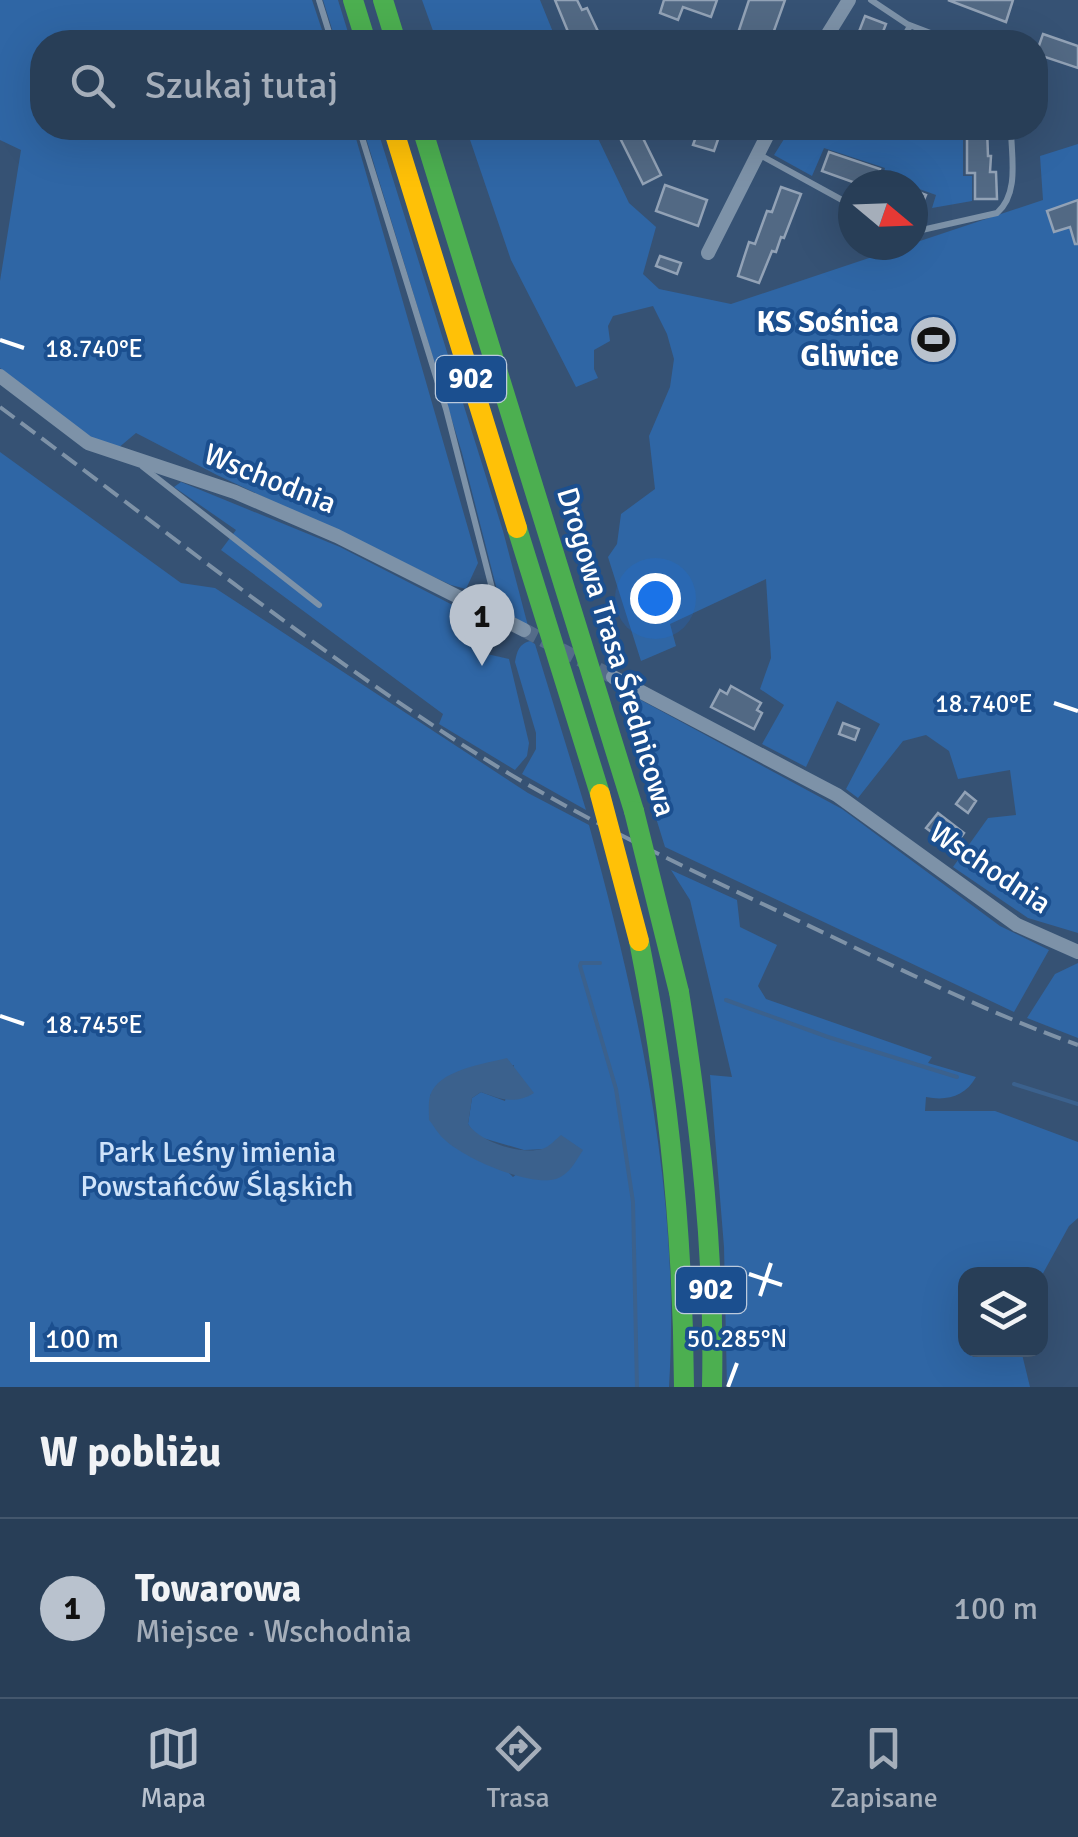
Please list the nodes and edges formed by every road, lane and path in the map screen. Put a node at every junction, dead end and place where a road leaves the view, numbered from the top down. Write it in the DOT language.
graph roads {
  1 [pos="319,0"];
  2 [pos="353,0"];
  3 [pos="383,0"];
  4 [pos="849,0"];
  5 [pos="871,0"];
  6 [pos="910,26"];
  7 [pos="328,30"];
  8 [pos="362,30"];
  9 [pos="392,30"];
  10 [pos="830,30"];
  11 [pos="908,30"];
  12 [pos="921,30"];
  13 [pos="363,140"];
  14 [pos="397,140"];
  15 [pos="426,140"];
  16 [pos="764,140"];
  17 [pos="1010,140"];
  18 [pos="756,152"];
  19 [pos="838,198"];
  20 [pos="928,229"];
  21 [pos="708,253"];
  22 [pos="0,376"];
  23 [pos="135,461"];
  24 [pos="319,605"];
  25 [pos="493,614"];
  26 [pos="524,630"];
  27 [pos="613,676"];
  28 [pos="1078,952"];
  29 [pos="684,1387"];
  30 [pos="712,1387"];
  1 -- 7 [label="lane"];
  2 -- 8 [label="main road"];
  3 -- 9 [label="main road"];
  4 -- 10 [label="street"];
  5 -- 6 [label="lane"];
  6 -- 11 [label="lane"];
  6 -- 12 [label="lane"];
  13 -- 25 [label="lane"];
  14 -- 29 [label="main road, Drogowa Trasa Średnicowa / 902, bridge"];
  15 -- 30 [label="main road, Drogowa Trasa Średnicowa / 902, bridge"];
  16 -- 18 [label="street"];
  17 -- 20 [label="lane"];
  18 -- 19 [label="lane"];
  18 -- 21 [label="street"];
  22 -- 23 [label="street, Wschodnia"];
  23 -- 24 [label="lane"];
  23 -- 25 [label="street, Wschodnia"];
  25 -- 26 [label="street, Wschodnia"];
  27 -- 28 [label="street, Wschodnia"];
}
